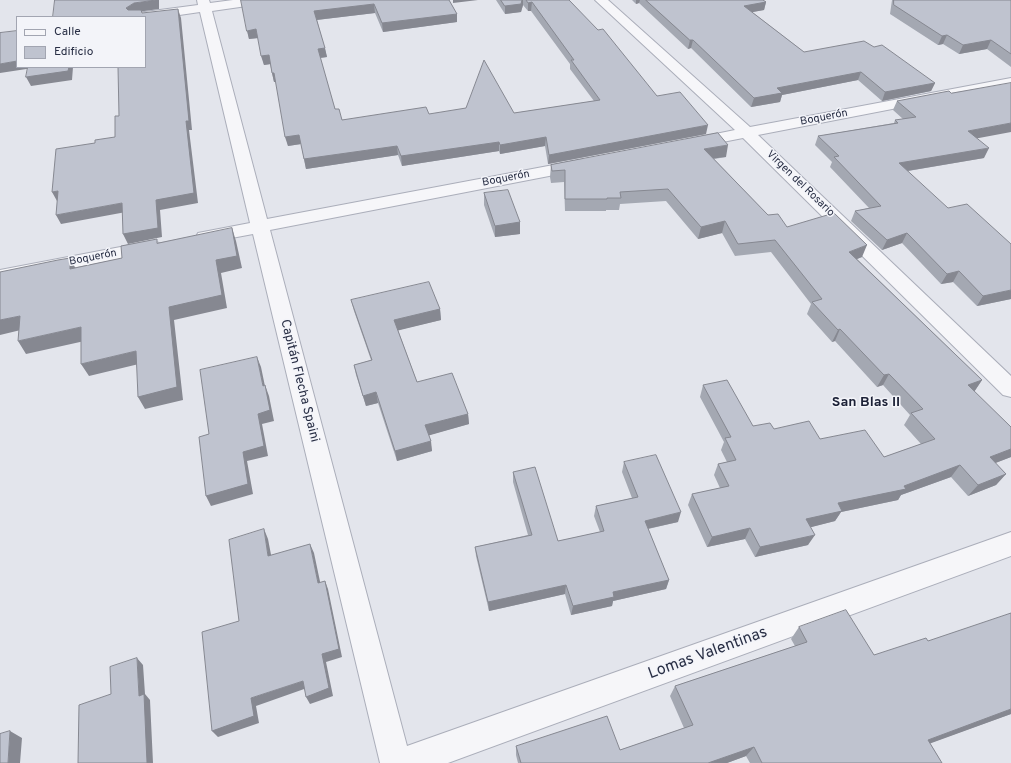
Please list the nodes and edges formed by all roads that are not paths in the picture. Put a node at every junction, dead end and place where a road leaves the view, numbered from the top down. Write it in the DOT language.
graph roads {
  1 [pos="261,0"];
  2 [pos="601,0"];
  3 [pos="204,4"];
  4 [pos="142,16"];
  5 [pos="1011,82"];
  6 [pos="747,133"];
  7 [pos="676,146"];
  8 [pos="598,161"];
  9 [pos="260,226"];
  10 [pos="191,240"];
  11 [pos="168,244"];
  12 [pos="0,276"];
  13 [pos="1011,389"];
  14 [pos="1011,544"];
  15 [pos="396,763"];
  16 [pos="405,763"];
  1 -- 3 [label="street"];
  2 -- 6 [label="street, Virgen del Rosario"];
  3 -- 4 [label="street"];
  3 -- 9 [label="street, Capitán Flecha Spaini"];
  5 -- 6 [label="street, Boquerón"];
  6 -- 7 [label="street, Boquerón"];
  6 -- 13 [label="street, Virgen del Rosario"];
  8 -- 9 [label="street, Boquerón"];
  9 -- 10 [label="street, Boquerón"];
  9 -- 15 [label="street, Capitán Flecha Spaini"];
  11 -- 12 [label="street, Boquerón"];
  14 -- 16 [label="street, Lomas Valentinas"];
}
